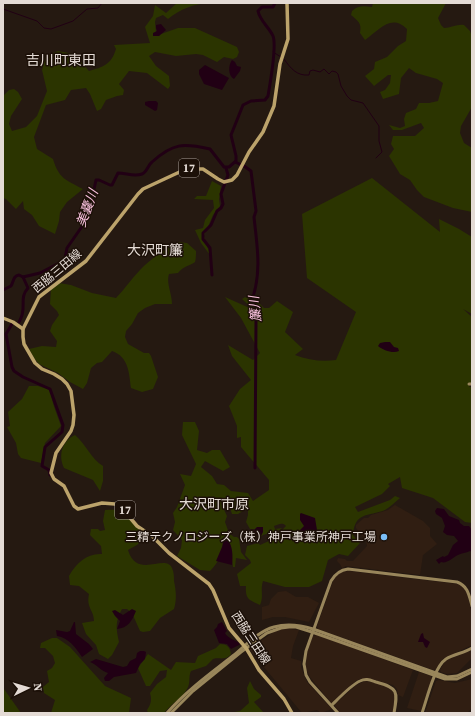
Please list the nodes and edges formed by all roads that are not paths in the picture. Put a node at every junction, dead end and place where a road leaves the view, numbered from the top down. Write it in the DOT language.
graph roads {
  1 [pos="287,3"];
  2 [pos="3,318"];
  3 [pos="23,329"];
  4 [pos="472,606"];
  5 [pos="313,630"];
  6 [pos="245,647"];
  7 [pos="472,648"];
  8 [pos="472,670"];
  9 [pos="436,674"];
  10 [pos="332,705"];
  11 [pos="167,713"];
  12 [pos="171,713"];
  13 [pos="292,713"];
  14 [pos="338,713"];
  15 [pos="394,713"];
  16 [pos="422,713"];
  1 -- 3 [label="main road, 西脇三田線 / 17"];
  2 -- 3 [label="main road"];
  3 -- 6 [label="main road, 西脇三田線 / 17"];
  4 -- 5 [label="street"];
  5 -- 6 [label="street"];
  5 -- 9 [label="street"];
  5 -- 10 [label="street"];
  6 -- 11 [label="street"];
  6 -- 12 [label="street"];
  6 -- 13 [label="main road, 西脇三田線 / 17"];
  7 -- 9 [label="street"];
  8 -- 9 [label="street"];
  9 -- 16 [label="street"];
  10 -- 14 [label="street"];
  10 -- 15 [label="street"];
}
